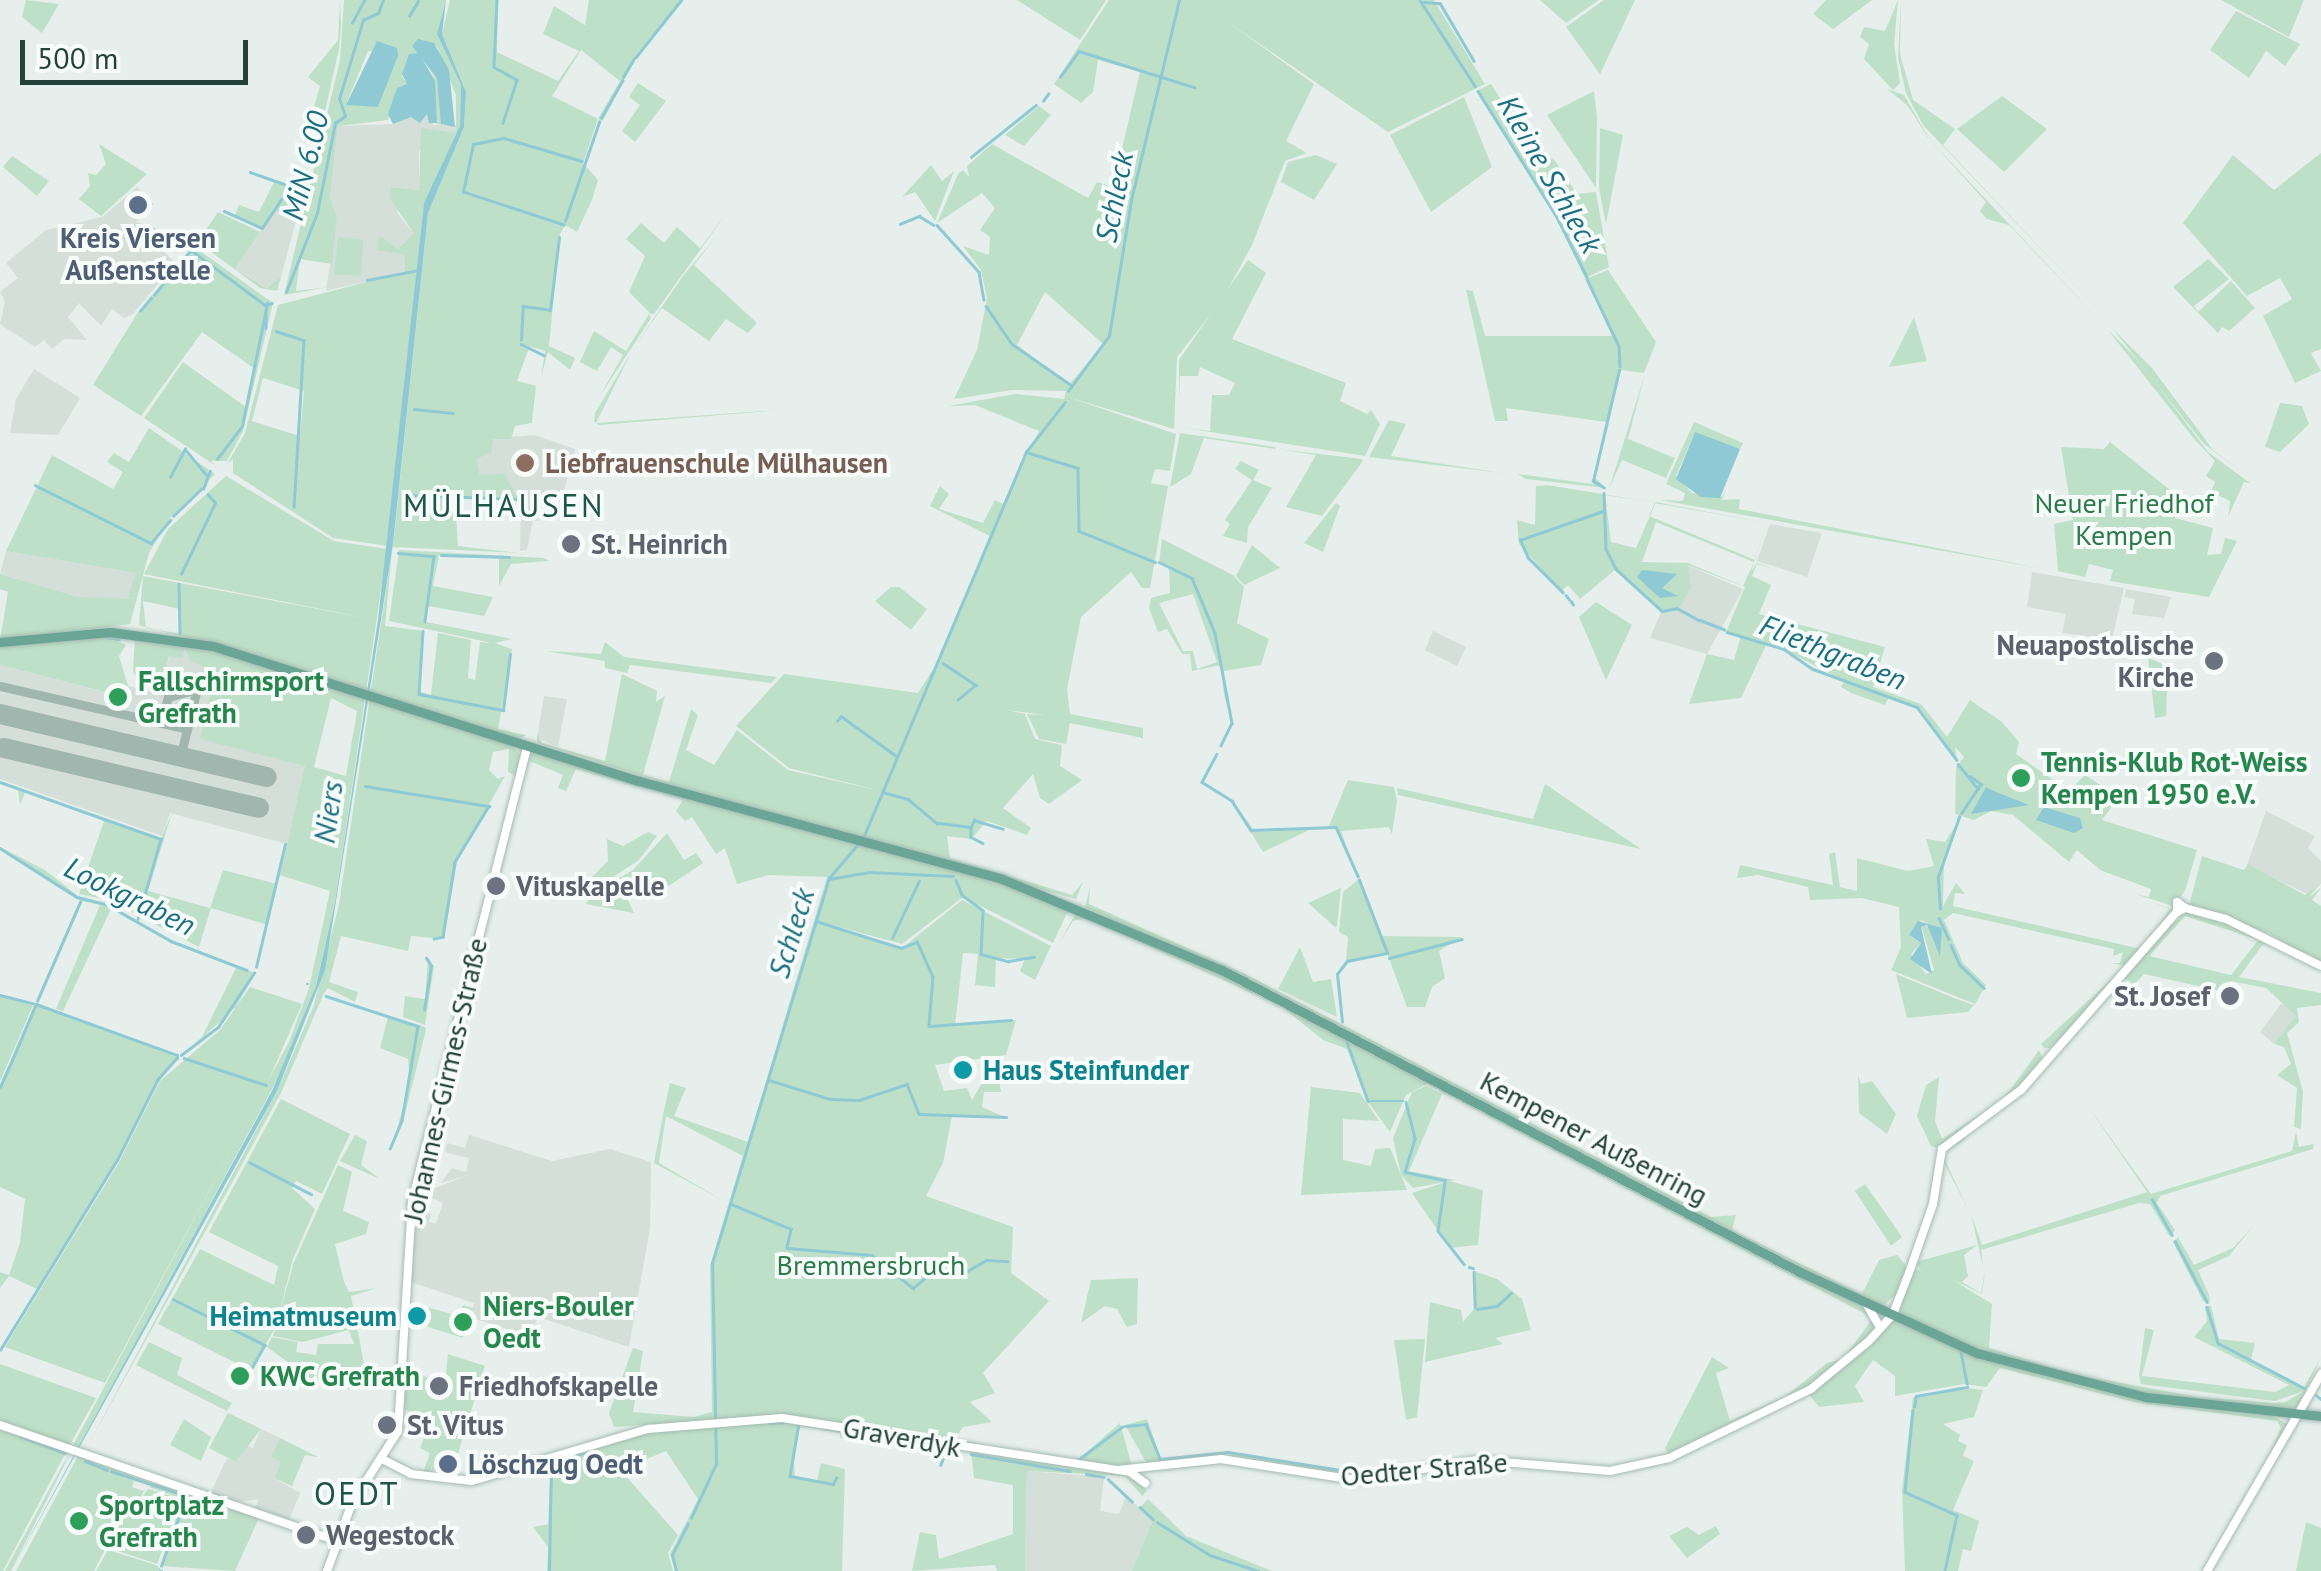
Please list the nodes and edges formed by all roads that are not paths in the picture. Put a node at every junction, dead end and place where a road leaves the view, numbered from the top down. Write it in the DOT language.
graph roads {
  1 [pos="0,642"];
  2 [pos="525,751"];
  3 [pos="2321,966"];
  4 [pos="1868,1305"];
  5 [pos="1891,1312"];
  6 [pos="1878,1324"];
  7 [pos="1859,1351"];
  8 [pos="2319,1378"];
  9 [pos="2308,1404"];
  10 [pos="2278,1414"];
  11 [pos="2299,1415"];
  12 [pos="2320,1416"];
  13 [pos="0,1424"];
  14 [pos="2290,1425"];
  15 [pos="384,1460"];
  16 [pos="2272,1461"];
  17 [pos="1118,1470"];
  18 [pos="1145,1483"];
  19 [pos="336,1541"];
  20 [pos="327,1571"];
  21 [pos="2207,1571"];
  1 -- 2 [label="main road, Kempener Außenring"];
  2 -- 4 [label="main road, Kempener Außenring"];
  2 -- 15 [label="main road, Johannes-Girmes-Straße"];
  3 -- 5 [label="main road, Oedter Straße"];
  4 -- 5 [label="main road, Kempener Außenring"];
  4 -- 6 [label="main road"];
  5 -- 6 [label="main road, Oedter Straße"];
  5 -- 7 [label="main road, Oedter Straße"];
  5 -- 10 [label="main road, Kempener Außenring"];
  6 -- 7 [label="main road, Oedter Straße"];
  7 -- 17 [label="main road, Oedter Straße"];
  8 -- 9 [label="main road"];
  8 -- 11 [label="main road"];
  9 -- 11 [label="main road"];
  9 -- 12 [label="main road"];
  10 -- 11 [label="main road, Kempener Außenring"];
  10 -- 14 [label="main road"];
  11 -- 12 [label="main road, Kempener Außenring"];
  11 -- 14 [label="main road"];
  11 -- 16 [label="main road"];
  13 -- 19 [label="main road"];
  14 -- 16 [label="main road"];
  15 -- 17 [label="main road, Graverdyk"];
  15 -- 19 [label="main road, Johannes-Girmes-Straße"];
  16 -- 21 [label="main road"];
  17 -- 18 [label="main road"];
  19 -- 20 [label="main road, Johannes-Girmes-Straße"];
}
